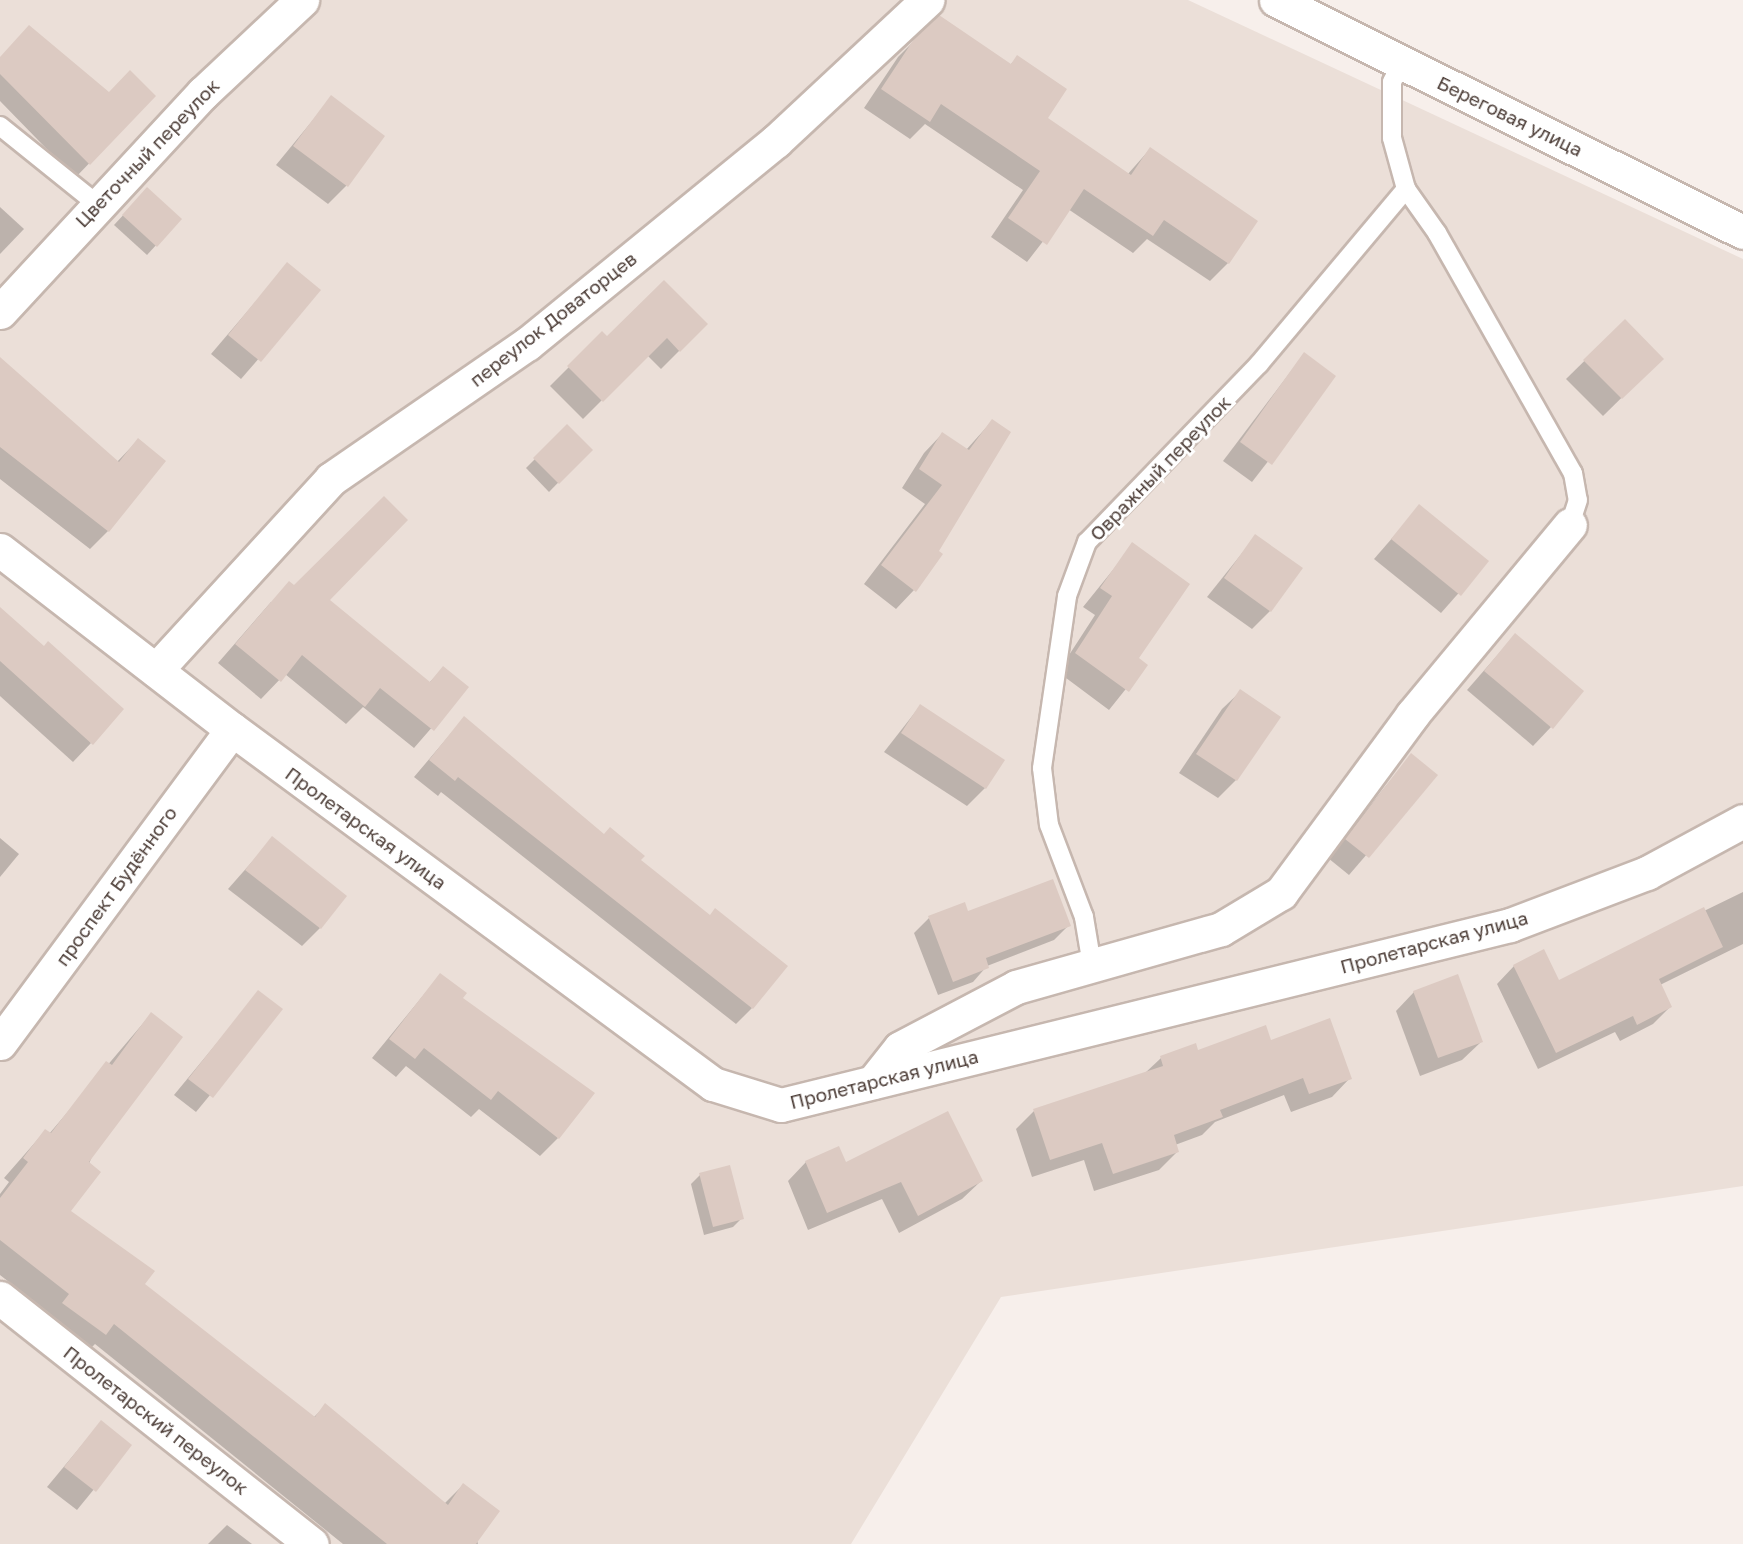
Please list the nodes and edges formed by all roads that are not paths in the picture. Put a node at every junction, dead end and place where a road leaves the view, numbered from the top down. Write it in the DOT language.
graph roads {
  1 [pos="302,0"];
  2 [pos="927,0"];
  3 [pos="1276,0"];
  4 [pos="1402,62"];
  5 [pos="0,126"];
  6 [pos="1406,189"];
  7 [pos="97,204"];
  8 [pos="1743,232"];
  9 [pos="0,312"];
  10 [pos="1570,525"];
  11 [pos="0,550"];
  12 [pos="156,670"];
  13 [pos="232,729"];
  14 [pos="1743,821"];
  15 [pos="1093,965"];
  16 [pos="0,1043"];
  17 [pos="873,1082"];
  18 [pos="0,1298"];
  19 [pos="311,1544"];
  1 -- 7 [label="street, Цветочный переулок"];
  2 -- 12 [label="street, переулок Доваторцев"];
  3 -- 4 [label="street, Береговая улица"];
  4 -- 6 [label="lane"];
  4 -- 8 [label="street, Береговая улица"];
  5 -- 7 [label="lane"];
  6 -- 10 [label="lane"];
  6 -- 15 [label="lane, Овражный переулок"];
  7 -- 9 [label="street, Цветочный переулок"];
  10 -- 15 [label="street"];
  11 -- 12 [label="street, Пролетарская улица"];
  12 -- 13 [label="street, Пролетарская улица"];
  13 -- 16 [label="street, проспект Будённого"];
  13 -- 17 [label="street, Пролетарская улица"];
  14 -- 17 [label="street, Пролетарская улица"];
  15 -- 17 [label="street"];
  18 -- 19 [label="street, Пролетарский переулок"];
}
